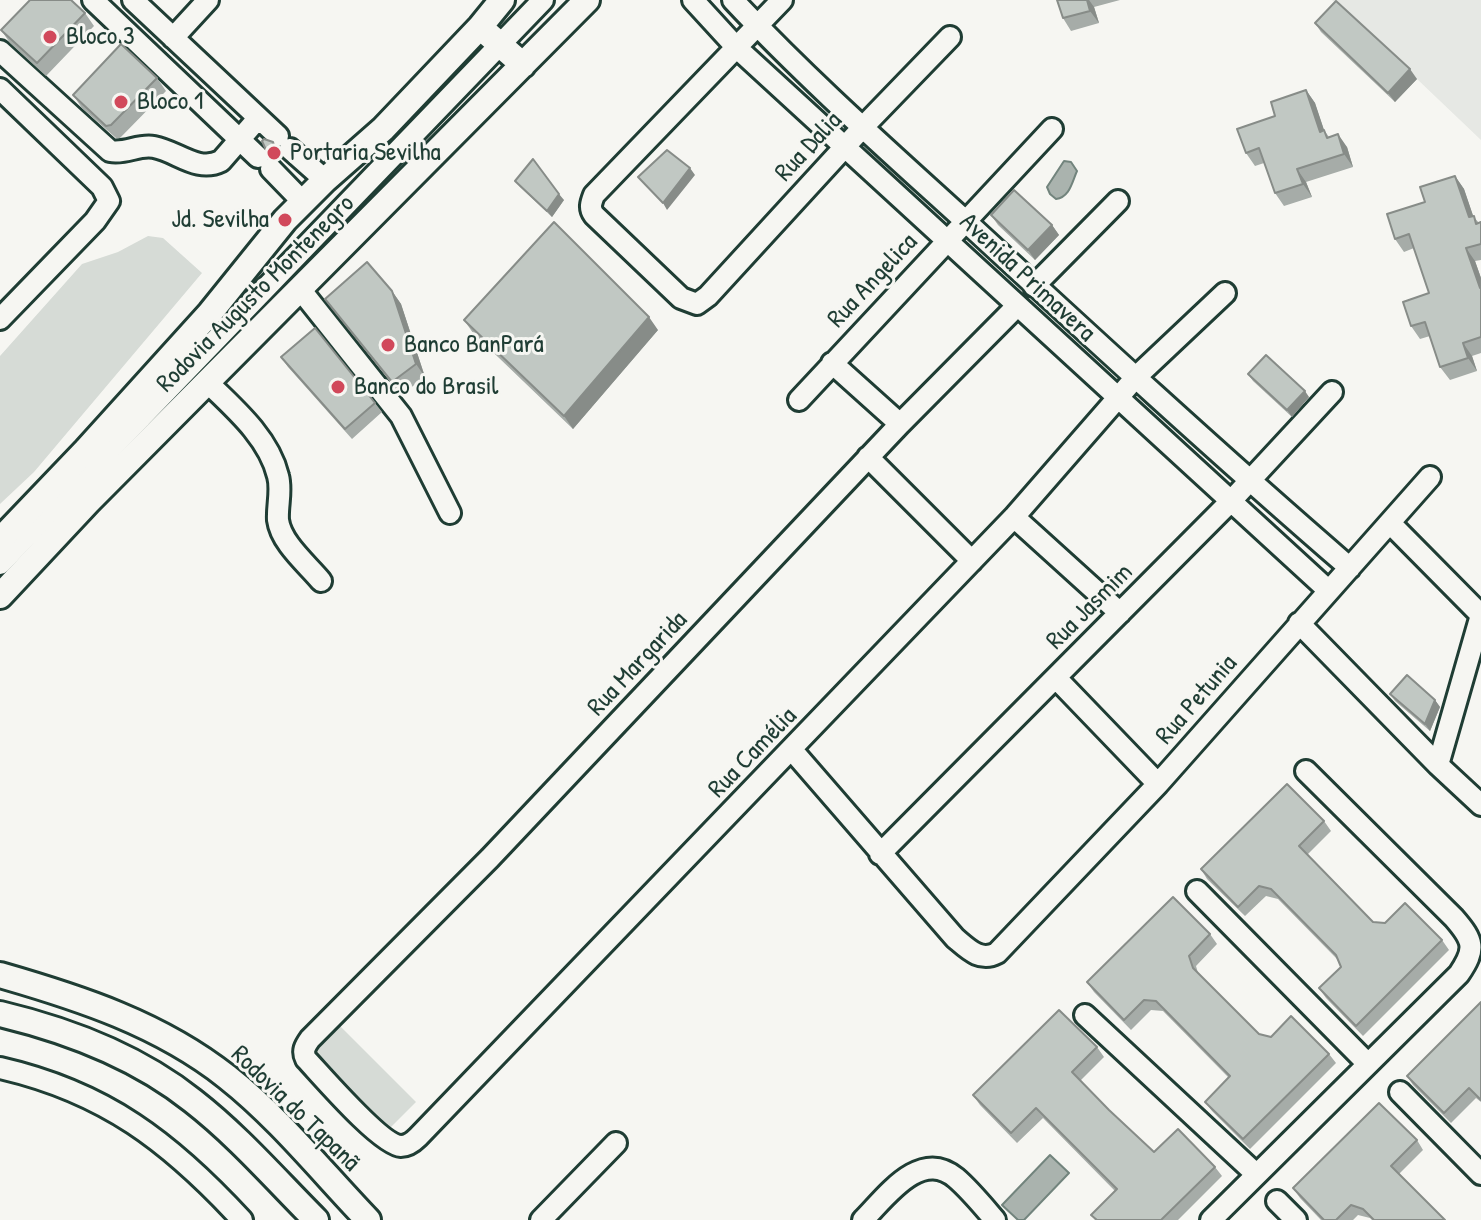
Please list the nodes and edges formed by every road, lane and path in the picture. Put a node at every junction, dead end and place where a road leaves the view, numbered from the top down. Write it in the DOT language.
graph roads {
  1 [pos="93,0"];
  2 [pos="133,0"];
  3 [pos="208,0"];
  4 [pos="502,0"];
  5 [pos="543,0"];
  6 [pos="587,0"];
  7 [pos="693,0"];
  8 [pos="733,0"];
  9 [pos="782,0"];
  10 [pos="757,26"];
  11 [pos="480,27"];
  12 [pos="950,37"];
  13 [pos="173,38"];
  14 [pos="501,43"];
  15 [pos="737,48"];
  16 [pos="0,51"];
  17 [pos="523,65"];
  18 [pos="0,89"];
  19 [pos="863,127"];
  20 [pos="1052,129"];
  21 [pos="277,136"];
  22 [pos="240,140"];
  23 [pos="846,146"];
  24 [pos="325,180"];
  25 [pos="1118,201"];
  26 [pos="303,202"];
  27 [pos="965,221"];
  28 [pos="947,240"];
  29 [pos="1034,286"];
  30 [pos="300,289"];
  31 [pos="1225,293"];
  32 [pos="1017,306"];
  33 [pos="0,319"];
  34 [pos="832,363"];
  35 [pos="1136,377"];
  36 [pos="207,382"];
  37 [pos="1332,392"];
  38 [pos="1118,397"];
  39 [pos="799,400"];
  40 [pos="900,424"];
  41 [pos="868,457"];
  42 [pos="1430,477"];
  43 [pos="1249,481"];
  44 [pos="1231,501"];
  45 [pos="450,513"];
  46 [pos="1014,517"];
  47 [pos="1390,523"];
  48 [pos="0,540"];
  49 [pos="972,561"];
  50 [pos="0,564"];
  51 [pos="1350,568"];
  52 [pos="321,581"];
  53 [pos="1329,591"];
  54 [pos="0,596"];
  55 [pos="1120,613"];
  56 [pos="1481,615"];
  57 [pos="1299,623"];
  58 [pos="1056,678"];
  59 [pos="792,750"];
  60 [pos="1438,765"];
  61 [pos="1306,771"];
  62 [pos="1158,784"];
  63 [pos="1481,805"];
  64 [pos="880,854"];
  65 [pos="1197,891"];
  66 [pos="0,975"];
  67 [pos="0,1014"];
  68 [pos="1085,1015"];
  69 [pos="306,1059"];
  70 [pos="1368,1064"];
  71 [pos="0,1068"];
  72 [pos="1400,1092"];
  73 [pos="616,1143"];
  74 [pos="1256,1174"];
  75 [pos="1481,1174"];
  76 [pos="1277,1201"];
  77 [pos="242,1220"];
  78 [pos="316,1220"];
  79 [pos="368,1220"];
  80 [pos="541,1220"];
  81 [pos="863,1220"];
  82 [pos="994,1220"];
  83 [pos="1211,1220"];
  84 [pos="1296,1220"];
  1 -- 22 [label="street"];
  2 -- 13 [label="street"];
  3 -- 13 [label="street"];
  4 -- 11 [label="main road, Rodovia Augusto Montenegro"];
  5 -- 14 [label="street"];
  6 -- 17 [label="main road, Rodovia Augusto Montenegro"];
  7 -- 15 [label="street, Avenida Primavera"];
  8 -- 10 [label="street, Avenida Primavera"];
  9 -- 10 [label="street"];
  10 -- 15 [label="street"];
  10 -- 19 [label="street, Avenida Primavera"];
  11 -- 14 [label="main road"];
  11 -- 24 [label="main road, Rodovia Augusto Montenegro"];
  12 -- 19 [label="street, Rua Dalia"];
  13 -- 21 [label="street"];
  14 -- 17 [label="main road"];
  14 -- 50 [label="street"];
  15 -- 23 [label="street, Avenida Primavera"];
  15 -- 23 [label="street, Rua Dalia"];
  16 -- 22 [label="street"];
  17 -- 30 [label="main road, Rodovia Augusto Montenegro"];
  18 -- 33 [label="street"];
  19 -- 23 [label="street, Rua Dalia"];
  19 -- 27 [label="street, Avenida Primavera"];
  20 -- 27 [label="street, Rua Angelica"];
  21 -- 22 [label="street"];
  21 -- 24 [label="street"];
  22 -- 26 [label="street"];
  23 -- 28 [label="street, Avenida Primavera"];
  24 -- 26 [label="main road, Rodovia Augusto Montenegro"];
  25 -- 29 [label="street"];
  26 -- 48 [label="main road, Rodovia Augusto Montenegro"];
  27 -- 28 [label="street, Rua Angelica"];
  27 -- 29 [label="street, Avenida Primavera"];
  28 -- 32 [label="street, Avenida Primavera"];
  28 -- 34 [label="street, Rua Angelica"];
  29 -- 35 [label="street, Avenida Primavera"];
  30 -- 36 [label="main road, Rodovia Augusto Montenegro"];
  30 -- 45 [label="street"];
  31 -- 35 [label="street, Rua Camélia"];
  32 -- 38 [label="street, Avenida Primavera"];
  32 -- 40 [label="street, Rua Margarida"];
  34 -- 39 [label="street, Rua Angelica"];
  34 -- 40 [label="street"];
  35 -- 38 [label="street, Rua Camélia"];
  35 -- 43 [label="street, Avenida Primavera"];
  36 -- 52 [label="street"];
  36 -- 54 [label="main road, Rodovia Augusto Montenegro"];
  37 -- 43 [label="street, Rua Jasmim"];
  38 -- 44 [label="street, Avenida Primavera"];
  38 -- 46 [label="street, Rua Camélia"];
  40 -- 41 [label="street, Rua Margarida"];
  41 -- 49 [label="street"];
  41 -- 69 [label="street, Rua Margarida"];
  42 -- 47 [label="street, Rua Petunia"];
  43 -- 44 [label="street, Rua Jasmim"];
  43 -- 51 [label="street, Avenida Primavera"];
  44 -- 53 [label="street, Avenida Primavera"];
  44 -- 55 [label="street, Rua Jasmim"];
  46 -- 49 [label="street, Rua Camélia"];
  46 -- 55 [label="street"];
  47 -- 51 [label="street, Rua Petunia"];
  47 -- 56 [label="street"];
  49 -- 59 [label="street, Rua Camélia"];
  51 -- 53 [label="street, Rua Petunia"];
  53 -- 57 [label="street, Rua Petunia"];
  55 -- 58 [label="street, Rua Jasmim"];
  56 -- 60 [label="street"];
  57 -- 60 [label="street"];
  57 -- 62 [label="street, Rua Petunia"];
  58 -- 62 [label="street"];
  58 -- 64 [label="street, Rua Jasmim"];
  59 -- 64 [label="street"];
  59 -- 69 [label="street, Rua Camélia"];
  60 -- 63 [label="street"];
  61 -- 70 [label="street"];
  62 -- 64 [label="street, Rua Petunia"];
  65 -- 70 [label="street"];
  66 -- 79 [label="main road, Rodovia do Tapanã"];
  67 -- 78 [label="main road"];
  68 -- 74 [label="street"];
  70 -- 74 [label="street"];
  71 -- 77 [label="street"];
  72 -- 75 [label="street"];
  73 -- 80 [label="street"];
  74 -- 83 [label="street"];
  76 -- 84 [label="street"];
  81 -- 82 [label="street"];
}
